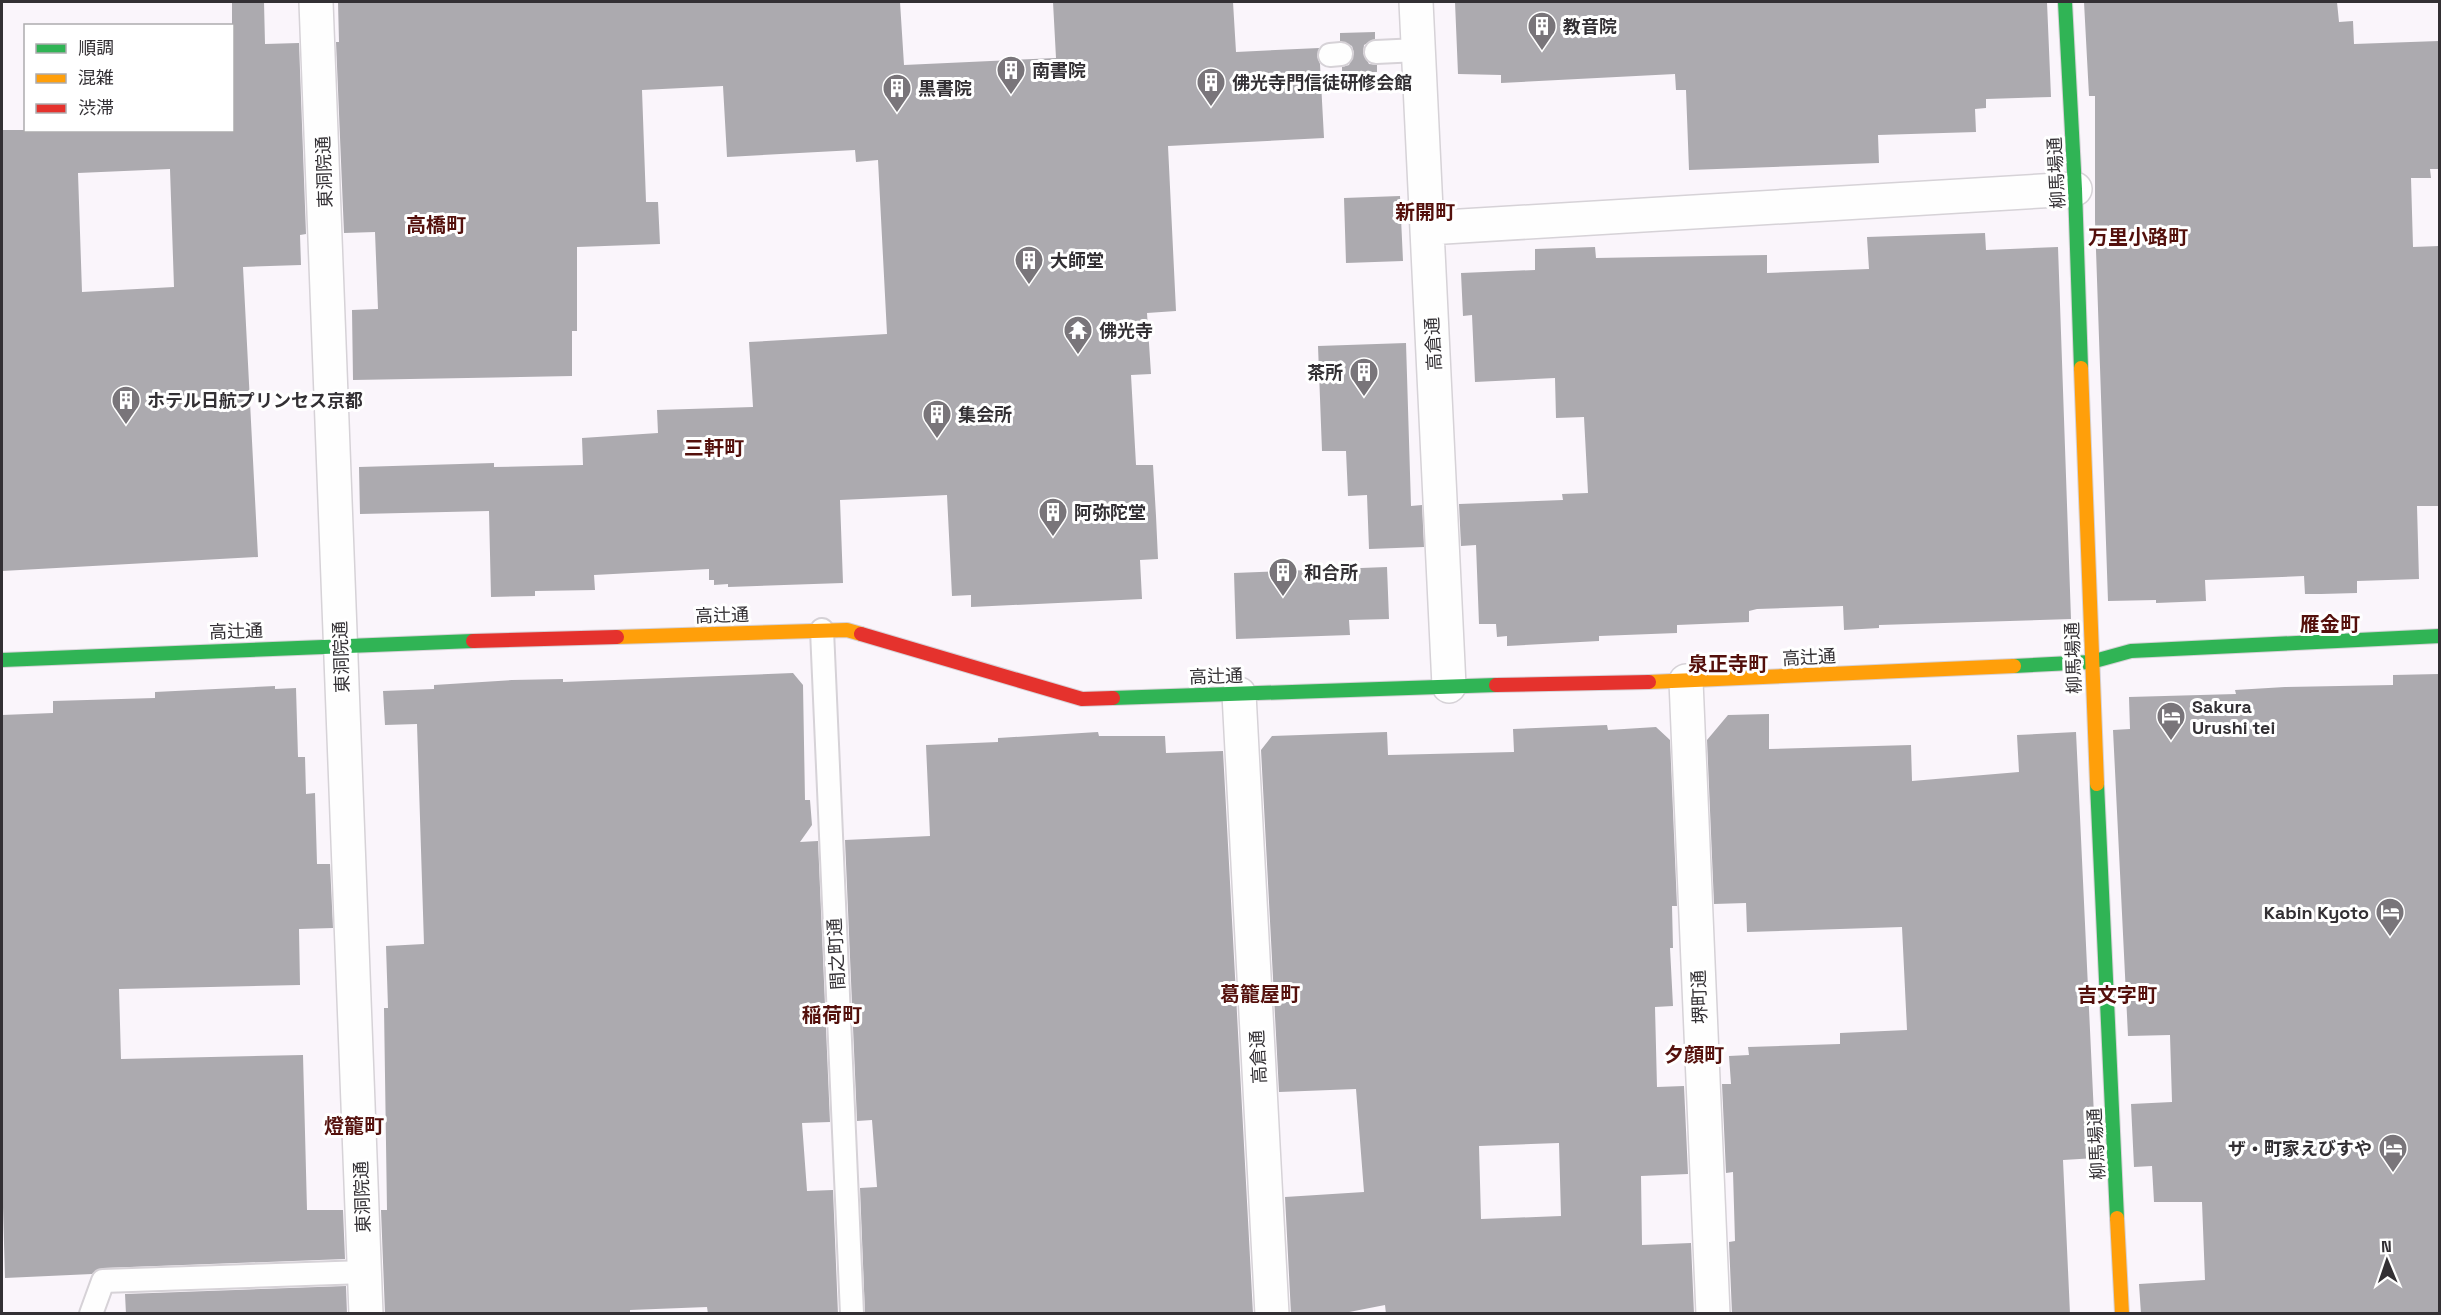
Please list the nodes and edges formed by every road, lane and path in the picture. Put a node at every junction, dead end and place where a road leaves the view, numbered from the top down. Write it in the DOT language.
graph roads {
  1 [pos="316,2"];
  2 [pos="1416,2"];
  3 [pos="2066,2"];
  4 [pos="1418,50"];
  5 [pos="1376,52"];
  6 [pos="2075,189"];
  7 [pos="1428,228"];
  8 [pos="822,630"];
  9 [pos="2439,636"];
  10 [pos="340,645"];
  11 [pos="2,660"];
  12 [pos="2091,662"];
  13 [pos="1686,681"];
  14 [pos="1449,686"];
  15 [pos="1239,694"];
  16 [pos="365,1272"];
  17 [pos="91,1314"];
  18 [pos="366,1314"];
  19 [pos="852,1314"];
  20 [pos="1272,1314"];
  21 [pos="1713,1314"];
  22 [pos="2122,1314"];
  1 -- 10 [label="street, 東洞院通"];
  2 -- 4 [label="street, 高倉通"];
  3 -- 6 [label="street, 柳馬場通"];
  4 -- 5 [label="lane"];
  4 -- 7 [label="street, 高倉通"];
  6 -- 7 [label="street"];
  6 -- 12 [label="street, 柳馬場通"];
  7 -- 14 [label="street, 高倉通"];
  8 -- 10 [label="street, 高辻通"];
  8 -- 15 [label="street, 高辻通"];
  8 -- 19 [label="lane, 間之町通"];
  9 -- 12 [label="street, 高辻通"];
  10 -- 11 [label="street, 高辻通"];
  10 -- 16 [label="street, 東洞院通"];
  12 -- 13 [label="street, 高辻通"];
  12 -- 22 [label="street, 柳馬場通"];
  13 -- 14 [label="street, 高辻通"];
  13 -- 21 [label="street, 堺町通"];
  14 -- 15 [label="street, 高辻通"];
  15 -- 20 [label="street, 高倉通"];
  16 -- 17 [label="lane"];
  16 -- 18 [label="street, 東洞院通"];
}
